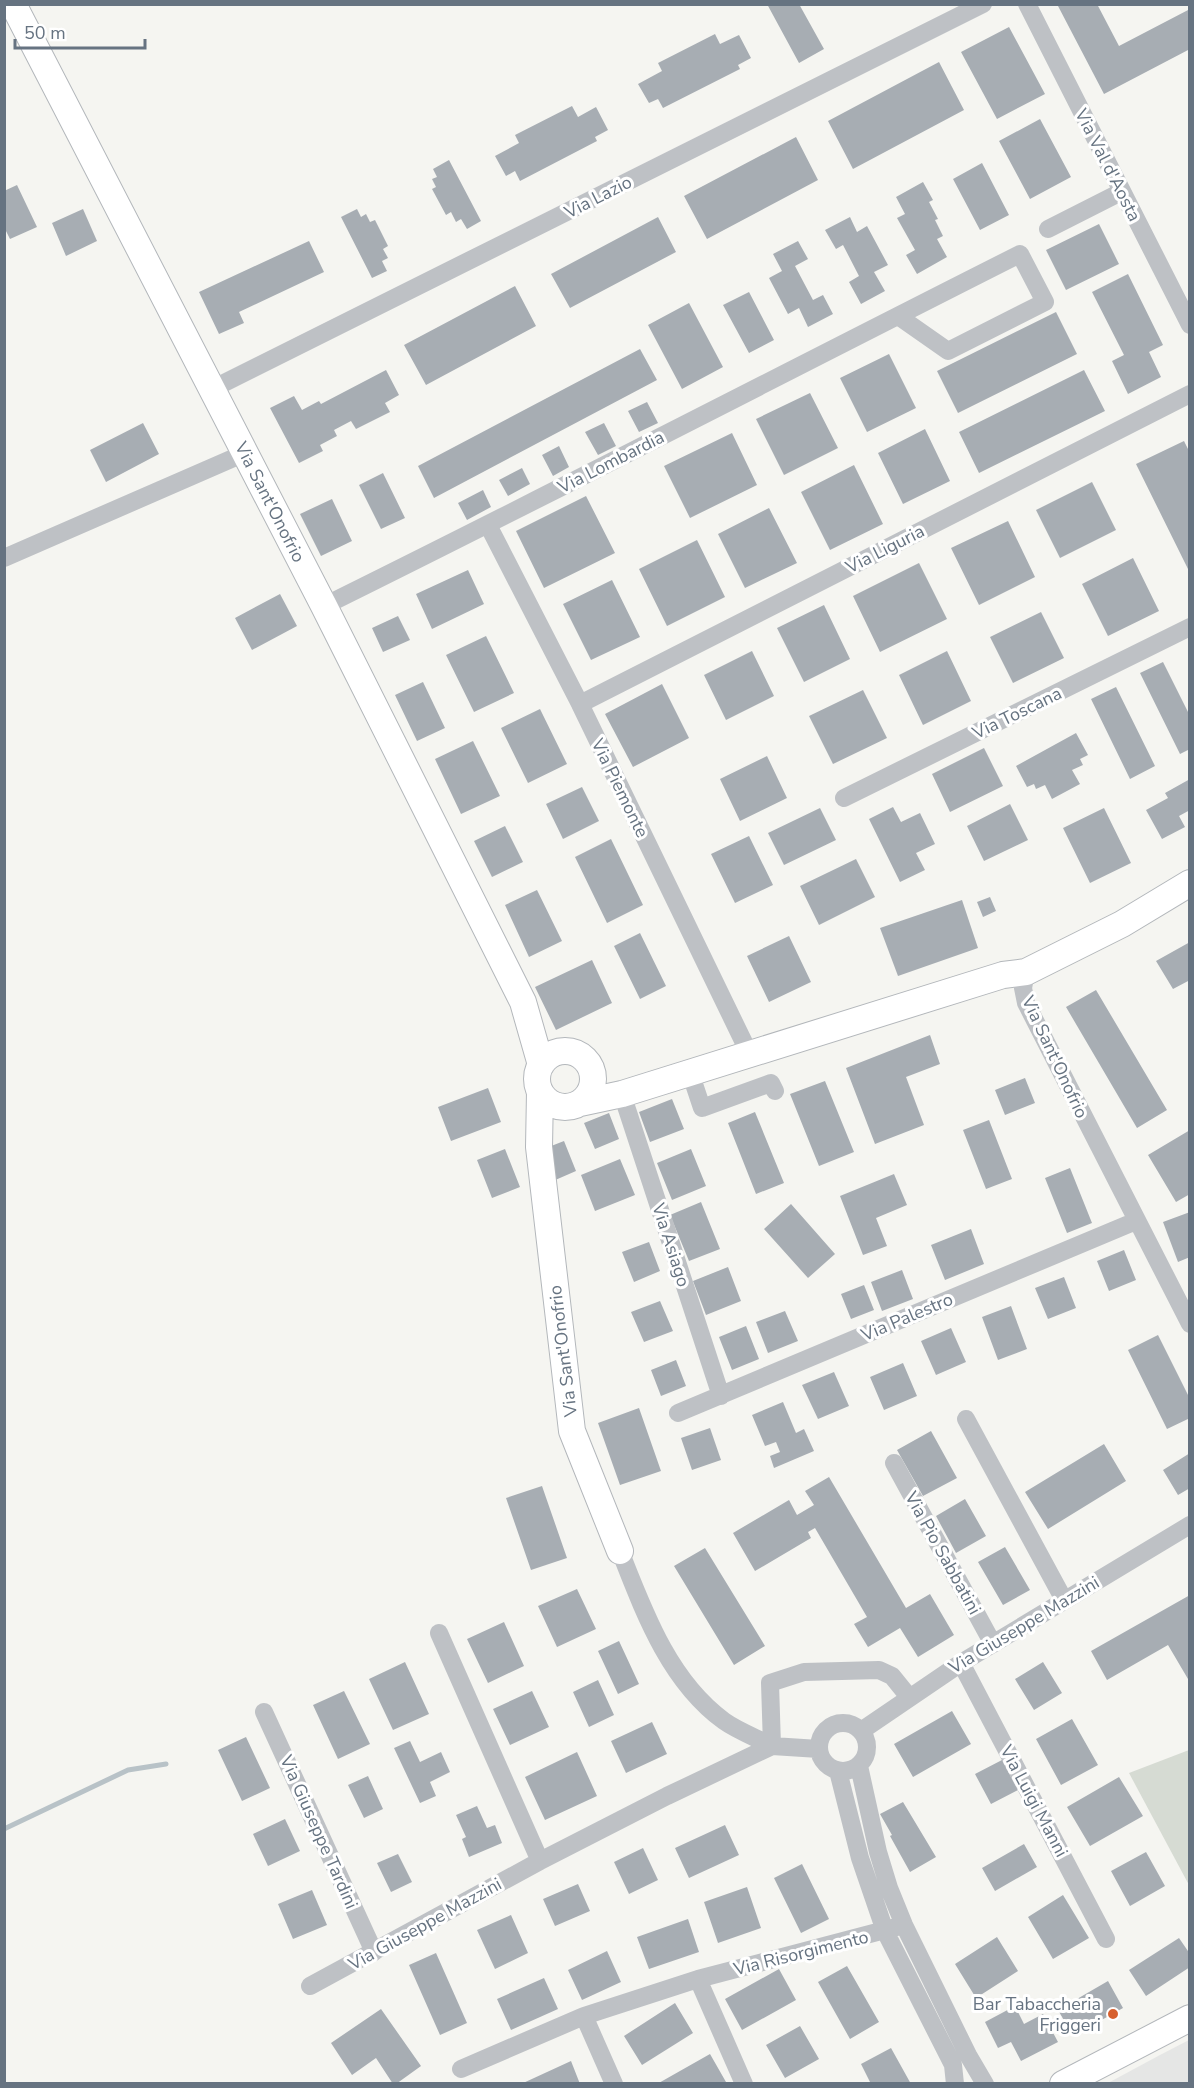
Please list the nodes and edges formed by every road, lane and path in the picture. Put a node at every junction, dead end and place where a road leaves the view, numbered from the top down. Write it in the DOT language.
graph roads {
  1 [pos="13,4"];
  2 [pos="983,4"];
  3 [pos="1027,4"];
  4 [pos="1121,192"];
  5 [pos="1048,229"];
  6 [pos="898,316"];
  7 [pos="1190,326"];
  8 [pos="212,388"];
  9 [pos="1190,394"];
  10 [pos="245,453"];
  11 [pos="488,525"];
  12 [pos="4,558"];
  13 [pos="324,606"];
  14 [pos="1190,627"];
  15 [pos="580,704"];
  16 [pos="844,798"];
  17 [pos="1190,884"];
  18 [pos="1026,972"];
  19 [pos="523,1002"];
  20 [pos="563,1051"];
  21 [pos="749,1053"];
  22 [pos="541,1065"];
  23 [pos="690,1072"];
  24 [pos="593,1079"];
  25 [pos="775,1090"];
  26 [pos="540,1092"];
  27 [pos="622,1094"];
  28 [pos="571,1105"];
  29 [pos="540,1143"];
  30 [pos="1136,1221"];
  31 [pos="1190,1324"];
  32 [pos="721,1396"];
  33 [pos="678,1413"];
  34 [pos="966,1419"];
  35 [pos="894,1463"];
  36 [pos="1190,1525"];
  37 [pos="620,1551"];
  38 [pos="1064,1600"];
  39 [pos="439,1633"];
  40 [pos="993,1644"];
  41 [pos="961,1663"];
  42 [pos="909,1697"];
  43 [pos="264,1712"];
  44 [pos="861,1731"];
  45 [pos="772,1746"];
  46 [pos="819,1749"];
  47 [pos="859,1766"];
  48 [pos="838,1771"];
  49 [pos="540,1861"];
  50 [pos="904,1925"];
  51 [pos="885,1931"];
  52 [pos="1106,1939"];
  53 [pos="374,1952"];
  54 [pos="698,1980"];
  55 [pos="310,1986"];
  56 [pos="584,2016"];
  57 [pos="1190,2018"];
  58 [pos="461,2069"];
  59 [pos="614,2084"];
  60 [pos="744,2084"];
  61 [pos="955,2084"];
  62 [pos="985,2084"];
  63 [pos="1063,2084"];
  1 -- 8 [label="street, Via Sant'Onofrio"];
  2 -- 8 [label="street, Via Lazio"];
  3 -- 4 [label="street, Via Val d'Aosta"];
  4 -- 5 [label="street"];
  4 -- 7 [label="street, Via Val d'Aosta"];
  6 -- 6 [label="street, Via Lombardia"];
  6 -- 11 [label="street, Via Lombardia"];
  8 -- 10 [label="street, Via Sant'Onofrio"];
  9 -- 15 [label="street, Via Liguria"];
  10 -- 12 [label="street"];
  10 -- 13 [label="street, Via Sant'Onofrio"];
  11 -- 13 [label="street, Via Lombardia"];
  11 -- 15 [label="street, Via Piemonte"];
  13 -- 19 [label="street, Via Sant'Onofrio"];
  14 -- 16 [label="street, Via Toscana"];
  15 -- 21 [label="street, Via Piemonte"];
  17 -- 18 [label="street"];
  18 -- 21 [label="street, Via Sant'Onofrio"];
  18 -- 30 [label="street, Via Sant'Onofrio"];
  19 -- 20 [label="street, Via Sant'Onofrio"];
  19 -- 22 [label="street, Via Sant'Onofrio"];
  20 -- 22 [label="street"];
  20 -- 24 [label="street, Via Sant'Onofrio"];
  21 -- 23 [label="street, Via Sant'Onofrio"];
  22 -- 26 [label="street, Via Sant'Onofrio"];
  23 -- 25 [label="street"];
  23 -- 27 [label="street, Via Sant'Onofrio"];
  24 -- 27 [label="street"];
  24 -- 28 [label="street"];
  26 -- 28 [label="street"];
  26 -- 29 [label="street, Via Sant'Onofrio"];
  27 -- 28 [label="street, Via Sant'Onofrio"];
  27 -- 32 [label="street, Via Asiago"];
  28 -- 29 [label="street"];
  29 -- 37 [label="street, Via Sant'Onofrio"];
  30 -- 31 [label="street, Via Sant'Onofrio"];
  30 -- 32 [label="street, Via Palestro"];
  32 -- 33 [label="street, Via Palestro"];
  34 -- 38 [label="street"];
  35 -- 40 [label="street, Via Pio Sabbatini"];
  36 -- 38 [label="street, Via Giuseppe Mazzini"];
  37 -- 45 [label="street"];
  38 -- 40 [label="street, Via Giuseppe Mazzini"];
  39 -- 49 [label="street"];
  40 -- 41 [label="street, Via Giuseppe Mazzini"];
  41 -- 42 [label="street, Via Giuseppe Mazzini"];
  41 -- 52 [label="street, Via Luigi Manni"];
  42 -- 44 [label="street, Via Giuseppe Mazzini"];
  42 -- 45 [label="street"];
  43 -- 53 [label="street, Via Giuseppe Tardini"];
  44 -- 46 [label="street"];
  44 -- 47 [label="street"];
  45 -- 46 [label="street, Via Giuseppe Mazzini"];
  45 -- 49 [label="street, Via Giuseppe Mazzini"];
  46 -- 48 [label="street"];
  47 -- 48 [label="street"];
  47 -- 50 [label="street"];
  48 -- 51 [label="street"];
  49 -- 53 [label="street, Via Giuseppe Mazzini"];
  50 -- 51 [label="street, Via Risorgimento"];
  50 -- 62 [label="street"];
  51 -- 54 [label="street, Via Risorgimento"];
  51 -- 61 [label="street"];
  53 -- 55 [label="street, Via Giuseppe Mazzini"];
  54 -- 56 [label="street, Via Risorgimento"];
  54 -- 60 [label="street"];
  56 -- 58 [label="street, Via Risorgimento"];
  56 -- 59 [label="street"];
  57 -- 63 [label="street"];
}
